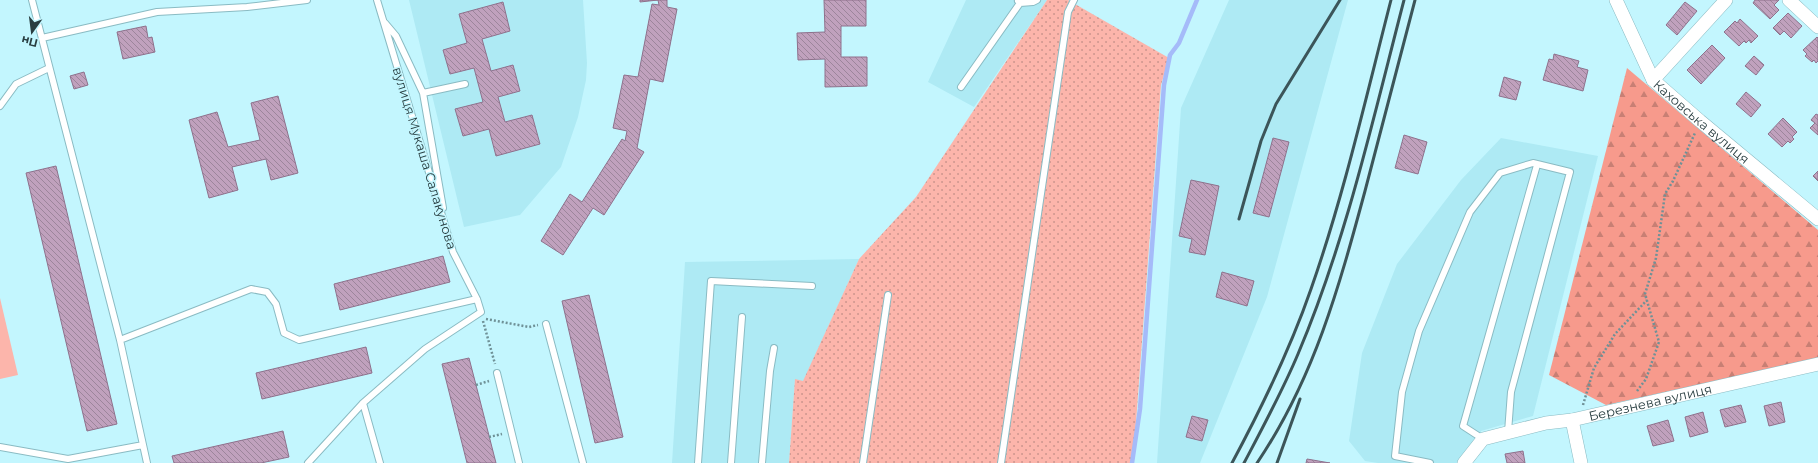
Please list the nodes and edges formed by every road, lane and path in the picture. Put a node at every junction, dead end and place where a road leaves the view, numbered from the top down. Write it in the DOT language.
graph roads {
  1 [pos="32,0"];
  2 [pos="251,0"];
  3 [pos="306,0"];
  4 [pos="377,0"];
  5 [pos="1037,0"];
  6 [pos="1074,0"];
  7 [pos="1616,0"];
  8 [pos="1726,0"];
  9 [pos="1789,0"];
  10 [pos="1018,1"];
  11 [pos="247,7"];
  12 [pos="383,21"];
  13 [pos="1818,27"];
  14 [pos="42,38"];
  15 [pos="50,68"];
  16 [pos="1653,80"];
  17 [pos="465,84"];
  18 [pos="961,87"];
  19 [pos="423,93"];
  20 [pos="0,106"];
  21 [pos="1700,121"];
  22 [pos="1537,164"];
  23 [pos="1818,218"];
  24 [pos="448,235"];
  25 [pos="812,286"];
  26 [pos="888,295"];
  27 [pos="477,299"];
  28 [pos="1647,300"];
  29 [pos="742,317"];
  30 [pos="546,324"];
  31 [pos="120,340"];
  32 [pos="774,348"];
  33 [pos="1818,364"];
  34 [pos="498,375"];
  35 [pos="476,385"];
  36 [pos="363,404"];
  37 [pos="1624,408"];
  38 [pos="1576,419"];
  39 [pos="1508,432"];
  40 [pos="1483,439"];
  41 [pos="143,445"];
  42 [pos="0,447"];
  43 [pos="67,461"];
  44 [pos="147,463"];
  45 [pos="308,463"];
  46 [pos="380,463"];
  47 [pos="519,463"];
  48 [pos="583,463"];
  49 [pos="698,463"];
  50 [pos="731,463"];
  51 [pos="762,463"];
  52 [pos="863,463"];
  53 [pos="1001,463"];
  54 [pos="1430,463"];
  55 [pos="1464,463"];
  56 [pos="1581,463"];
  1 -- 14 [label="lane"];
  2 -- 11 [label="lane"];
  3 -- 11 [label="lane"];
  4 -- 12 [label="lane, вулиця Мукаша Салакунова"];
  5 -- 10 [label="lane"];
  6 -- 53 [label="lane"];
  7 -- 16 [label="street, Каховська вулиця"];
  8 -- 16 [label="street"];
  9 -- 13 [label="street"];
  10 -- 18 [label="lane"];
  11 -- 14 [label="lane"];
  12 -- 19 [label="lane"];
  12 -- 24 [label="lane, вулиця Мукаша Салакунова"];
  14 -- 15 [label="lane"];
  15 -- 20 [label="lane"];
  15 -- 31 [label="lane"];
  16 -- 21 [label="street, Каховська вулиця"];
  17 -- 19 [label="lane"];
  19 -- 24 [label="lane"];
  21 -- 23 [label="street, Каховська вулиця"];
  21 -- 28 [label="path"];
  22 -- 39 [label="lane"];
  22 -- 40 [label="lane"];
  22 -- 54 [label="lane"];
  24 -- 27 [label="lane, вулиця Мукаша Салакунова"];
  25 -- 49 [label="lane"];
  26 -- 52 [label="lane"];
  27 -- 31 [label="lane"];
  27 -- 36 [label="lane, вулиця Мукаша Салакунова"];
  28 -- 37 [label="path"];
  28 -- 38 [label="path"];
  29 -- 50 [label="lane"];
  30 -- 34 [label="path"];
  30 -- 48 [label="lane"];
  31 -- 41 [label="lane"];
  32 -- 51 [label="lane"];
  33 -- 37 [label="street, Березнева вулиця"];
  34 -- 35 [label="path"];
  34 -- 47 [label="lane"];
  36 -- 45 [label="lane"];
  36 -- 46 [label="lane"];
  37 -- 38 [label="street, Березнева вулиця"];
  38 -- 39 [label="street, Березнева вулиця"];
  38 -- 56 [label="street"];
  39 -- 40 [label="street, Березнева вулиця"];
  40 -- 55 [label="street"];
  41 -- 43 [label="lane"];
  41 -- 44 [label="lane"];
  42 -- 43 [label="lane"];
}
